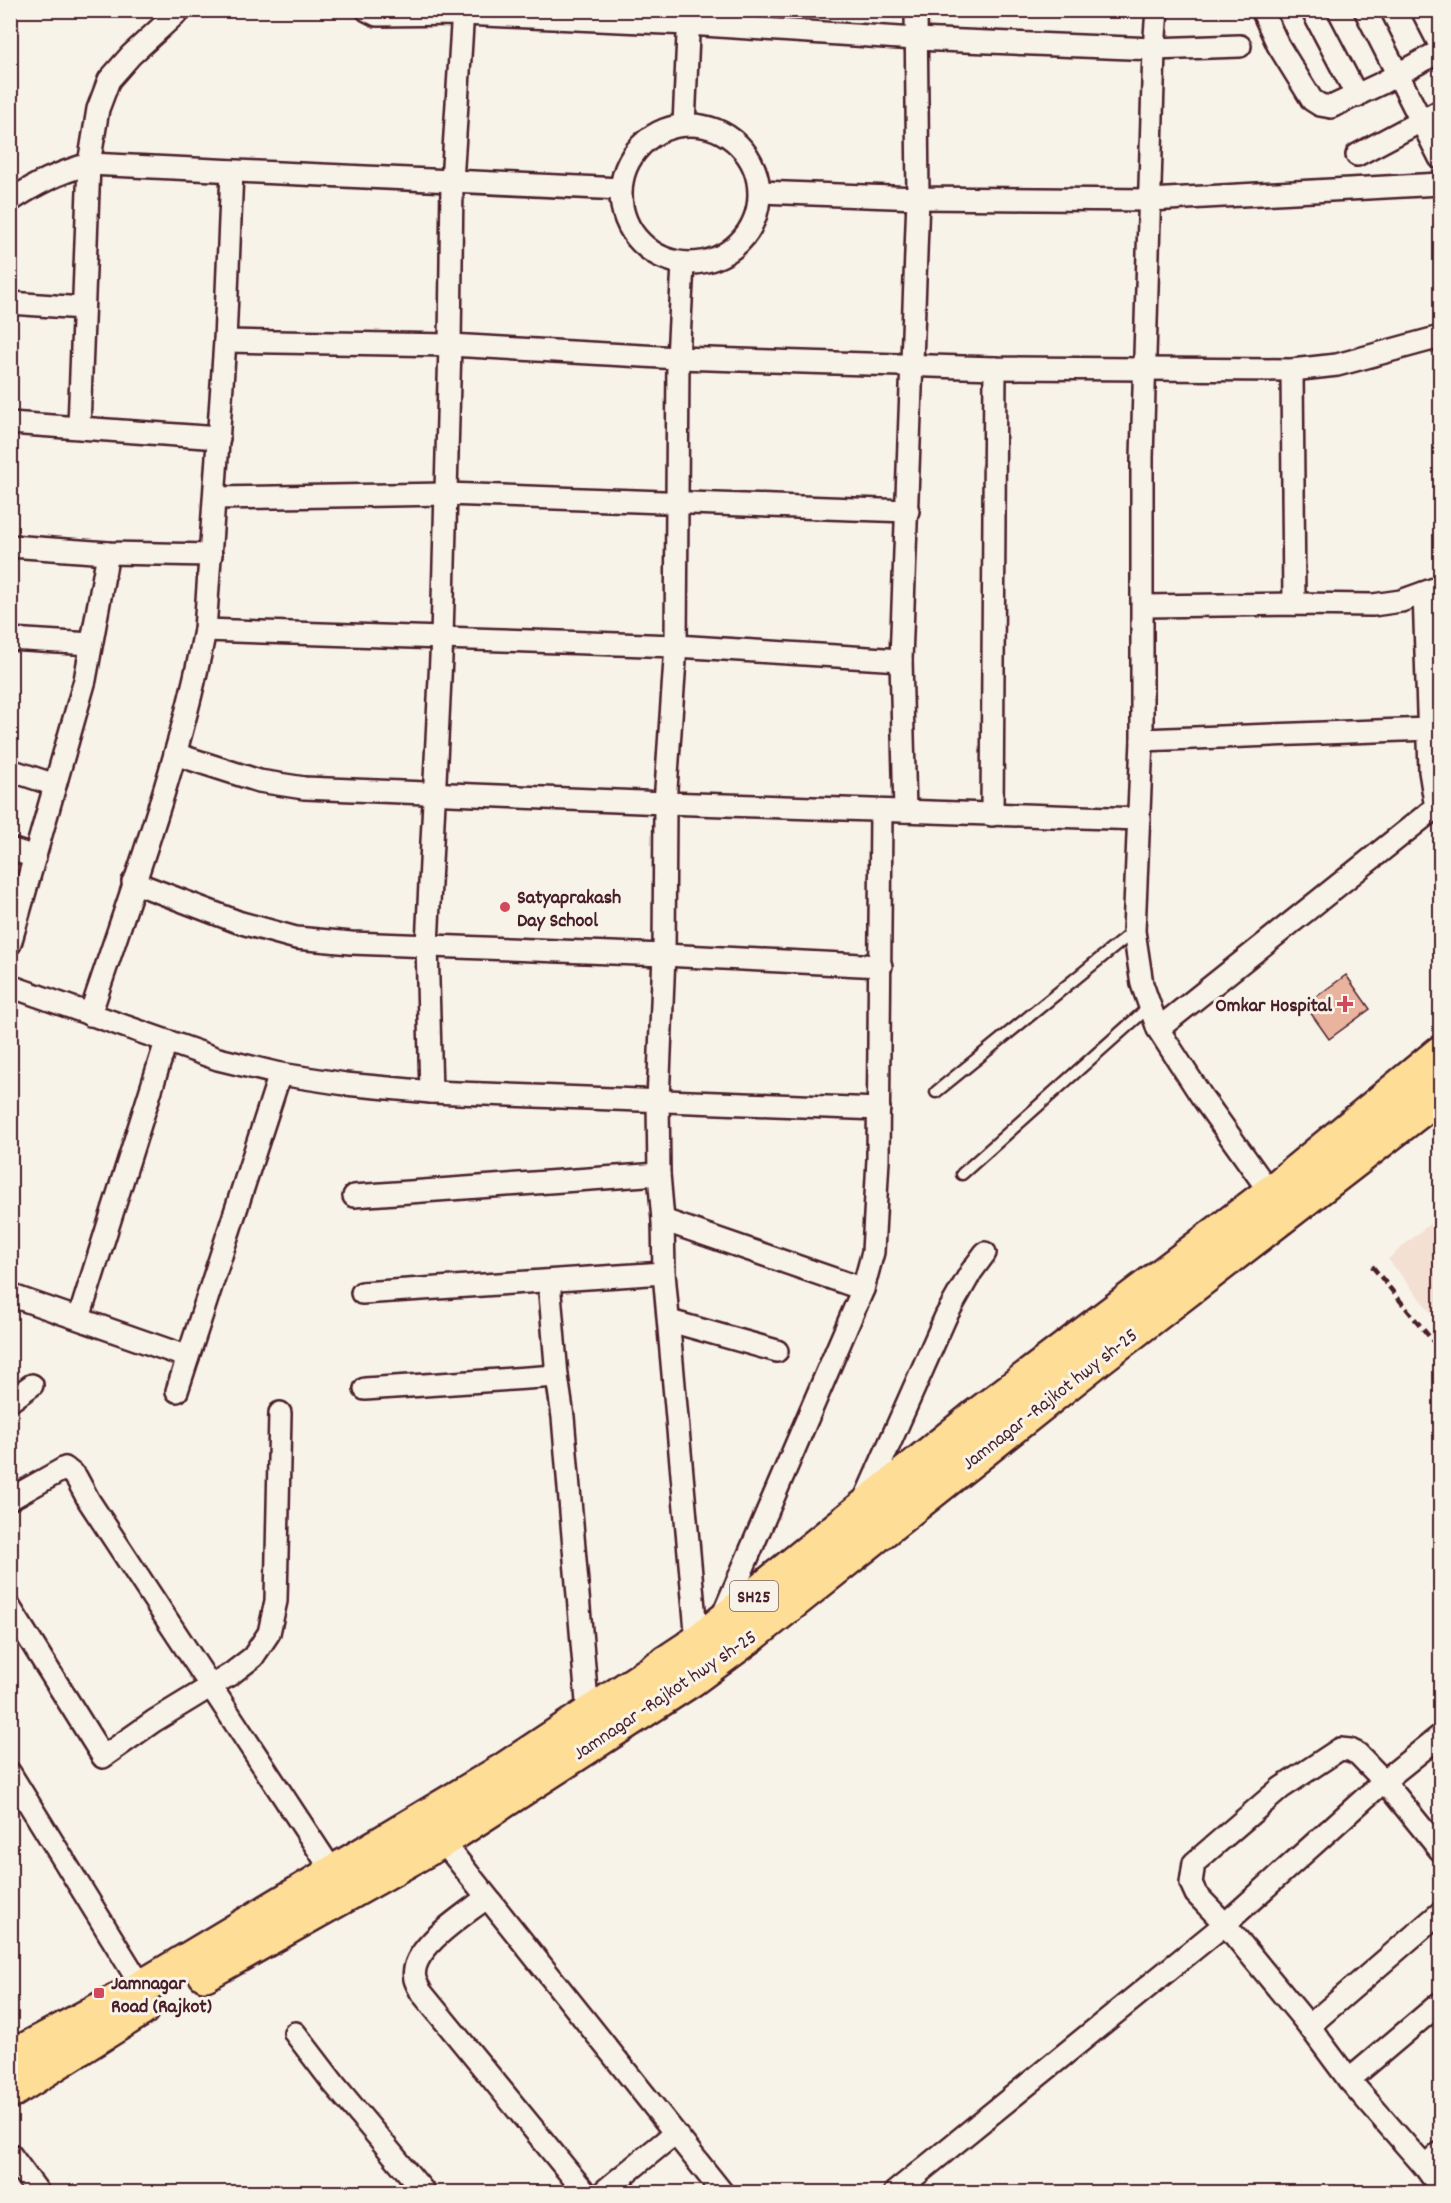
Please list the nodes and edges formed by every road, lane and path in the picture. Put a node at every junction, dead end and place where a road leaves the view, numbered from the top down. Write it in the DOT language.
graph roads {
  1 [pos="180,10"];
  2 [pos="367,10"];
  3 [pos="916,10"];
  4 [pos="1157,10"];
  5 [pos="1262,10"];
  6 [pos="1312,10"];
  7 [pos="1365,10"];
  8 [pos="1422,10"];
  9 [pos="463,12"];
  10 [pos="688,17"];
  11 [pos="915,39"];
  12 [pos="1440,45"];
  13 [pos="1240,46"];
  14 [pos="1154,49"];
  15 [pos="1440,51"];
  16 [pos="1397,74"];
  17 [pos="1357,96"];
  18 [pos="1440,111"];
  19 [pos="1420,120"];
  20 [pos="684,125"];
  21 [pos="1357,155"];
  22 [pos="1440,158"];
  23 [pos="89,164"];
  24 [pos="232,171"];
  25 [pos="452,181"];
  26 [pos="1440,184"];
  27 [pos="621,189"];
  28 [pos="760,192"];
  29 [pos="918,198"];
  30 [pos="1150,200"];
  31 [pos="10,201"];
  32 [pos="683,264"];
  33 [pos="10,303"];
  34 [pos="83,308"];
  35 [pos="1440,337"];
  36 [pos="225,341"];
  37 [pos="450,345"];
  38 [pos="678,358"];
  39 [pos="913,364"];
  40 [pos="995,368"];
  41 [pos="1145,369"];
  42 [pos="1292,370"];
  43 [pos="10,423"];
  44 [pos="80,426"];
  45 [pos="219,438"];
  46 [pos="446,494"];
  47 [pos="215,498"];
  48 [pos="676,503"];
  49 [pos="908,511"];
  50 [pos="10,546"];
  51 [pos="108,553"];
  52 [pos="211,555"];
  53 [pos="1432,590"];
  54 [pos="1294,604"];
  55 [pos="1144,606"];
  56 [pos="205,630"];
  57 [pos="442,637"];
  58 [pos="10,639"];
  59 [pos="91,644"];
  60 [pos="676,646"];
  61 [pos="901,660"];
  62 [pos="1429,729"];
  63 [pos="1142,740"];
  64 [pos="175,754"];
  65 [pos="10,770"];
  66 [pos="55,785"];
  67 [pos="433,794"];
  68 [pos="665,803"];
  69 [pos="1438,806"];
  70 [pos="881,811"];
  71 [pos="905,811"];
  72 [pos="992,814"];
  73 [pos="1139,819"];
  74 [pos="10,849"];
  75 [pos="35,857"];
  76 [pos="134,882"];
  77 [pos="1134,931"];
  78 [pos="10,944"];
  79 [pos="427,945"];
  80 [pos="664,955"];
  81 [pos="881,966"];
  82 [pos="10,986"];
  83 [pos="1150,1006"];
  84 [pos="90,1015"];
  85 [pos="1158,1029"];
  86 [pos="166,1042"];
  87 [pos="1440,1053"];
  88 [pos="280,1074"];
  89 [pos="431,1092"];
  90 [pos="936,1092"];
  91 [pos="1440,1095"];
  92 [pos="658,1101"];
  93 [pos="879,1109"];
  94 [pos="659,1174"];
  95 [pos="962,1174"];
  96 [pos="354,1196"];
  97 [pos="1278,1203"];
  98 [pos="663,1220"];
  99 [pos="985,1253"];
  100 [pos="664,1273"];
  101 [pos="549,1282"];
  102 [pos="862,1288"];
  103 [pos="362,1293"];
  104 [pos="10,1295"];
  105 [pos="79,1318"];
  106 [pos="670,1321"];
  107 [pos="777,1351"];
  108 [pos="188,1358"];
  109 [pos="557,1376"];
  110 [pos="32,1385"];
  111 [pos="364,1389"];
  112 [pos="177,1391"];
  113 [pos="10,1401"];
  114 [pos="280,1413"];
  115 [pos="10,1499"];
  116 [pos="860,1510"];
  117 [pos="10,1608"];
  118 [pos="708,1645"];
  119 [pos="212,1685"];
  120 [pos="588,1714"];
  121 [pos="1440,1736"];
  122 [pos="10,1773"];
  123 [pos="1384,1781"];
  124 [pos="433,1830"];
  125 [pos="1440,1850"];
  126 [pos="333,1872"];
  127 [pos="486,1898"];
  128 [pos="1440,1913"];
  129 [pos="1225,1924"];
  130 [pos="142,1987"];
  131 [pos="1440,2003"];
  132 [pos="1309,2026"];
  133 [pos="295,2033"];
  134 [pos="10,2058"];
  135 [pos="1349,2080"];
  136 [pos="10,2092"];
  137 [pos="674,2134"];
  138 [pos="10,2154"];
  139 [pos="1433,2160"];
  140 [pos="1440,2188"];
  141 [pos="38,2193"];
  142 [pos="424,2193"];
  143 [pos="585,2193"];
  144 [pos="603,2193"];
  145 [pos="722,2193"];
  146 [pos="895,2193"];
  1 -- 23 [label="street"];
  2 -- 9 [label="street"];
  3 -- 11 [label="street"];
  4 -- 14 [label="street"];
  5 -- 17 [label="street"];
  6 -- 17 [label="street"];
  7 -- 16 [label="street"];
  8 -- 12 [label="street"];
  9 -- 10 [label="street"];
  9 -- 25 [label="street"];
  10 -- 11 [label="street"];
  10 -- 20 [label="street"];
  11 -- 14 [label="street"];
  11 -- 29 [label="street"];
  13 -- 14 [label="street"];
  14 -- 30 [label="street"];
  15 -- 16 [label="street"];
  16 -- 17 [label="street"];
  16 -- 19 [label="street"];
  18 -- 19 [label="street"];
  19 -- 21 [label="street"];
  19 -- 22 [label="street"];
  20 -- 27 [label="street"];
  20 -- 28 [label="street"];
  23 -- 24 [label="street"];
  23 -- 31 [label="street"];
  23 -- 34 [label="street"];
  24 -- 25 [label="street"];
  24 -- 36 [label="street"];
  25 -- 27 [label="street"];
  25 -- 37 [label="street"];
  26 -- 30 [label="street"];
  27 -- 32 [label="street"];
  28 -- 29 [label="street"];
  28 -- 32 [label="street"];
  29 -- 30 [label="street"];
  29 -- 39 [label="street"];
  30 -- 41 [label="street"];
  32 -- 38 [label="street"];
  33 -- 34 [label="street"];
  34 -- 44 [label="street"];
  35 -- 42 [label="street"];
  36 -- 37 [label="street"];
  36 -- 45 [label="street"];
  37 -- 38 [label="street"];
  37 -- 46 [label="street"];
  38 -- 39 [label="street"];
  38 -- 48 [label="street"];
  39 -- 40 [label="street"];
  39 -- 49 [label="street"];
  40 -- 41 [label="street"];
  40 -- 72 [label="street"];
  41 -- 42 [label="street"];
  41 -- 55 [label="street"];
  42 -- 54 [label="street"];
  43 -- 44 [label="street"];
  44 -- 45 [label="street"];
  45 -- 47 [label="street"];
  46 -- 47 [label="street"];
  46 -- 48 [label="street"];
  46 -- 57 [label="street"];
  47 -- 52 [label="street"];
  48 -- 49 [label="street"];
  48 -- 60 [label="street"];
  49 -- 61 [label="street"];
  50 -- 51 [label="street"];
  51 -- 52 [label="street"];
  51 -- 59 [label="street"];
  52 -- 56 [label="street"];
  53 -- 54 [label="street"];
  53 -- 62 [label="street"];
  54 -- 55 [label="street"];
  55 -- 63 [label="street"];
  56 -- 57 [label="street"];
  56 -- 64 [label="street"];
  57 -- 60 [label="street"];
  57 -- 67 [label="street"];
  58 -- 59 [label="street"];
  59 -- 66 [label="street"];
  60 -- 61 [label="street"];
  60 -- 68 [label="street"];
  61 -- 71 [label="street"];
  62 -- 63 [label="street"];
  62 -- 69 [label="street"];
  63 -- 73 [label="street"];
  64 -- 67 [label="street"];
  64 -- 76 [label="street"];
  65 -- 66 [label="street"];
  66 -- 75 [label="street"];
  67 -- 68 [label="street"];
  67 -- 79 [label="street"];
  68 -- 70 [label="street"];
  68 -- 80 [label="street"];
  69 -- 85 [label="street"];
  70 -- 71 [label="street"];
  70 -- 81 [label="street"];
  71 -- 72 [label="street"];
  72 -- 73 [label="street"];
  73 -- 77 [label="street"];
  74 -- 75 [label="street"];
  75 -- 78 [label="street"];
  76 -- 79 [label="street"];
  76 -- 84 [label="street"];
  77 -- 83 [label="street"];
  77 -- 90 [label="lane"];
  79 -- 80 [label="street"];
  79 -- 89 [label="street"];
  80 -- 81 [label="street"];
  80 -- 92 [label="street"];
  81 -- 93 [label="street"];
  82 -- 84 [label="street"];
  83 -- 85 [label="street"];
  83 -- 95 [label="lane"];
  84 -- 86 [label="street"];
  85 -- 97 [label="street"];
  86 -- 88 [label="street"];
  86 -- 105 [label="street"];
  87 -- 97 [label="main road, SH25"];
  88 -- 89 [label="street"];
  88 -- 108 [label="street"];
  89 -- 92 [label="street"];
  91 -- 97 [label="main road, Jamnagar -Rajkot hwy sh-25 / SH25"];
  92 -- 93 [label="street"];
  92 -- 94 [label="street"];
  93 -- 102 [label="street"];
  94 -- 96 [label="street"];
  94 -- 98 [label="street"];
  97 -- 116 [label="main road, SH25"];
  97 -- 118 [label="main road, Jamnagar -Rajkot hwy sh-25 / SH25"];
  98 -- 100 [label="street"];
  98 -- 102 [label="street"];
  99 -- 116 [label="street"];
  100 -- 101 [label="street"];
  100 -- 106 [label="street"];
  101 -- 103 [label="street"];
  101 -- 109 [label="street"];
  102 -- 118 [label="street"];
  104 -- 105 [label="street"];
  105 -- 108 [label="street"];
  106 -- 107 [label="street"];
  106 -- 118 [label="street"];
  108 -- 112 [label="street"];
  109 -- 111 [label="street"];
  109 -- 120 [label="street"];
  110 -- 113 [label="street"];
  114 -- 119 [label="street"];
  115 -- 119 [label="street"];
  116 -- 118 [label="main road, SH25"];
  117 -- 119 [label="street"];
  118 -- 120 [label="main road, SH25"];
  118 -- 124 [label="main road, Jamnagar -Rajkot hwy sh-25 / SH25"];
  119 -- 126 [label="street"];
  120 -- 124 [label="main road, SH25"];
  121 -- 123 [label="street"];
  122 -- 130 [label="street"];
  123 -- 125 [label="street"];
  123 -- 129 [label="street"];
  123 -- 129 [label="street"];
  124 -- 126 [label="main road, SH25"];
  124 -- 127 [label="street"];
  124 -- 136 [label="main road, Jamnagar -Rajkot hwy sh-25 / SH25"];
  126 -- 130 [label="main road, SH25"];
  127 -- 137 [label="street"];
  127 -- 143 [label="street"];
  128 -- 132 [label="street"];
  129 -- 132 [label="street"];
  129 -- 146 [label="street"];
  130 -- 134 [label="main road, SH25"];
  131 -- 135 [label="street"];
  132 -- 135 [label="street"];
  133 -- 142 [label="street"];
  135 -- 139 [label="street"];
  137 -- 144 [label="street"];
  137 -- 145 [label="street"];
  138 -- 141 [label="street"];
  139 -- 140 [label="street"];
}
